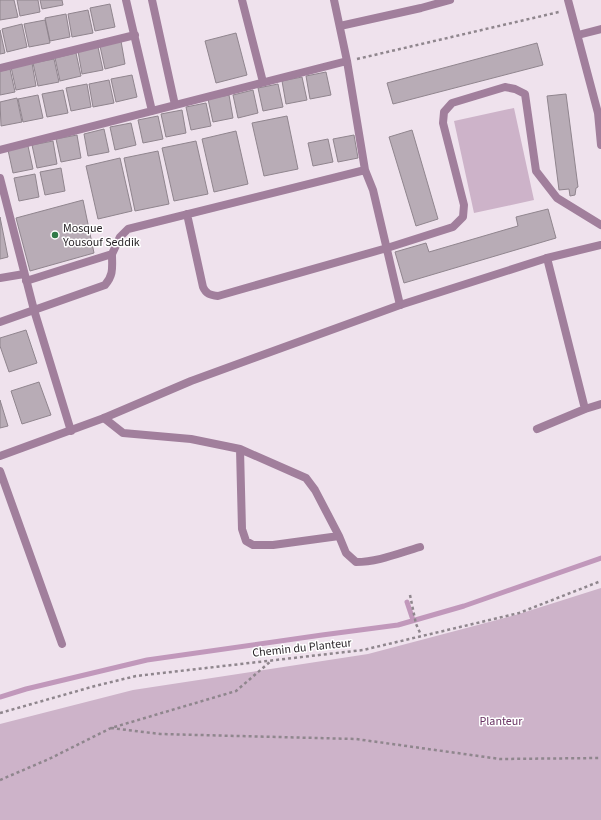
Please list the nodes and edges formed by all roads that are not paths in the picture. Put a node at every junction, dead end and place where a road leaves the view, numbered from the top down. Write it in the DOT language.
graph roads {
  1 [pos="126,0"];
  2 [pos="152,0"];
  3 [pos="242,0"];
  4 [pos="334,0"];
  5 [pos="450,0"];
  6 [pos="568,0"];
  7 [pos="420,4"];
  8 [pos="340,26"];
  9 [pos="601,29"];
  10 [pos="135,35"];
  11 [pos="578,35"];
  12 [pos="347,61"];
  13 [pos="0,68"];
  14 [pos="262,82"];
  15 [pos="175,105"];
  16 [pos="152,111"];
  17 [pos="599,113"];
  18 [pos="601,145"];
  19 [pos="0,150"];
  20 [pos="365,170"];
  21 [pos="0,178"];
  22 [pos="187,214"];
  23 [pos="601,225"];
  24 [pos="601,245"];
  25 [pos="387,248"];
  26 [pos="112,254"];
  27 [pos="547,258"];
  28 [pos="25,277"];
  29 [pos="0,278"];
  30 [pos="400,305"];
  31 [pos="34,310"];
  32 [pos="0,322"];
  33 [pos="601,404"];
  34 [pos="585,409"];
  35 [pos="104,418"];
  36 [pos="537,429"];
  37 [pos="71,431"];
  38 [pos="240,449"];
  39 [pos="0,456"];
  40 [pos="0,471"];
  41 [pos="339,536"];
  42 [pos="420,547"];
  43 [pos="62,644"];
  1 -- 10 [label="street"];
  2 -- 15 [label="street"];
  3 -- 14 [label="street"];
  4 -- 8 [label="street"];
  5 -- 7 [label="street"];
  6 -- 11 [label="street"];
  7 -- 8 [label="street"];
  8 -- 12 [label="street"];
  9 -- 11 [label="street"];
  10 -- 13 [label="street"];
  10 -- 16 [label="street"];
  11 -- 17 [label="street"];
  12 -- 14 [label="street"];
  12 -- 20 [label="street"];
  14 -- 15 [label="street"];
  15 -- 16 [label="street"];
  16 -- 19 [label="street"];
  17 -- 18 [label="street"];
  20 -- 22 [label="street"];
  20 -- 25 [label="street"];
  21 -- 28 [label="street"];
  22 -- 25 [label="street"];
  22 -- 26 [label="street"];
  23 -- 25 [label="street"];
  24 -- 27 [label="street"];
  25 -- 30 [label="street"];
  26 -- 28 [label="street"];
  26 -- 31 [label="street"];
  27 -- 30 [label="street"];
  27 -- 34 [label="street"];
  28 -- 29 [label="street"];
  28 -- 31 [label="street"];
  30 -- 35 [label="street"];
  31 -- 32 [label="street"];
  31 -- 37 [label="street"];
  33 -- 34 [label="street"];
  34 -- 36 [label="street"];
  35 -- 37 [label="street"];
  35 -- 38 [label="street"];
  37 -- 39 [label="street"];
  38 -- 41 [label="street"];
  38 -- 41 [label="street"];
  40 -- 43 [label="street"];
  41 -- 42 [label="street"];
}
